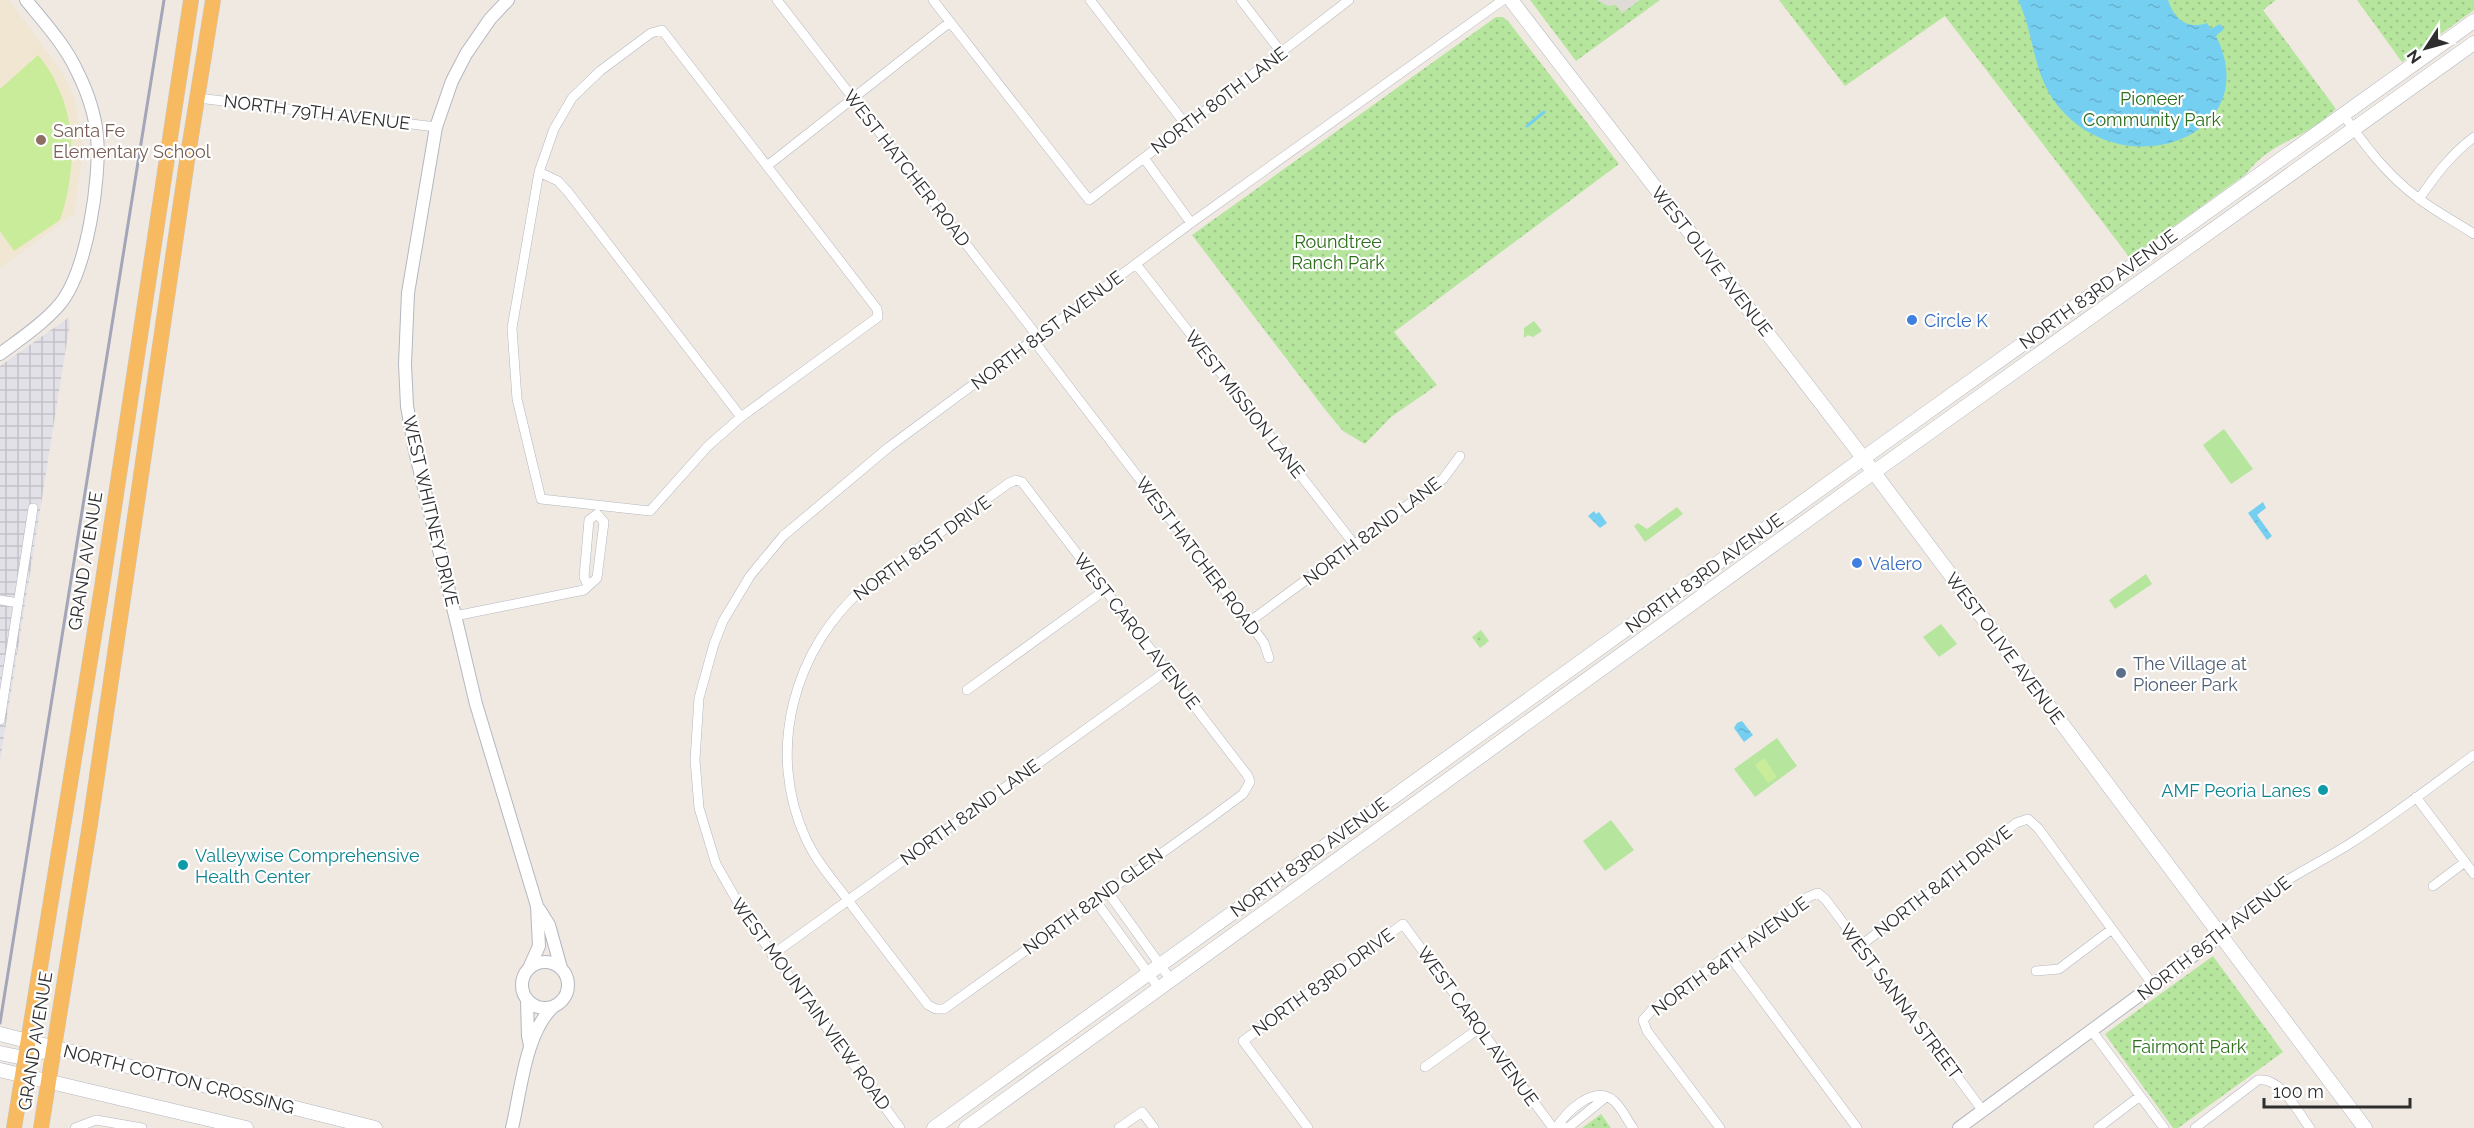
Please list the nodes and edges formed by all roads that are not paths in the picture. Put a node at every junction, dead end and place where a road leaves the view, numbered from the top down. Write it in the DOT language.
graph roads {
  1 [pos="27,0"];
  2 [pos="191,0"];
  3 [pos="213,0"];
  4 [pos="508,0"];
  5 [pos="777,0"];
  6 [pos="933,0"];
  7 [pos="1090,0"];
  8 [pos="1241,0"];
  9 [pos="1349,0"];
  10 [pos="1503,0"];
  11 [pos="1511,0"];
  12 [pos="2474,21"];
  13 [pos="950,22"];
  14 [pos="2474,43"];
  15 [pos="1281,52"];
  16 [pos="198,98"];
  17 [pos="852,98"];
  18 [pos="2343,114"];
  19 [pos="1186,125"];
  20 [pos="436,127"];
  21 [pos="2353,129"];
  22 [pos="2474,137"];
  23 [pos="1144,158"];
  24 [pos="767,166"];
  25 [pos="539,172"];
  26 [pos="2419,199"];
  27 [pos="1191,223"];
  28 [pos="2474,234"];
  29 [pos="1136,264"];
  30 [pos="2117,275"];
  31 [pos="2129,291"];
  32 [pos="1036,339"];
  33 [pos="0,354"];
  34 [pos="741,417"];
  35 [pos="1460,456"];
  36 [pos="1863,458"];
  37 [pos="1874,472"];
  38 [pos="1016,480"];
  39 [pos="33,508"];
  40 [pos="597,510"];
  41 [pos="1354,544"];
  42 [pos="588,585"];
  43 [pos="1105,590"];
  44 [pos="0,600"];
  45 [pos="18,603"];
  46 [pos="1655,609"];
  47 [pos="455,616"];
  48 [pos="1249,622"];
  49 [pos="1665,623"];
  50 [pos="1269,658"];
  51 [pos="1168,670"];
  52 [pos="967,690"];
  53 [pos="0,720"];
  54 [pos="696,740"];
  55 [pos="2474,755"];
  56 [pos="1247,788"];
  57 [pos="2416,797"];
  58 [pos="2465,862"];
  59 [pos="2474,874"];
  60 [pos="2433,886"];
  61 [pos="1107,891"];
  62 [pos="1818,893"];
  63 [pos="848,899"];
  64 [pos="1095,900"];
  65 [pos="537,906"];
  66 [pos="1403,924"];
  67 [pos="2112,929"];
  68 [pos="2221,935"];
  69 [pos="1860,946"];
  70 [pos="772,955"];
  71 [pos="1729,955"];
  72 [pos="530,966"];
  73 [pos="561,968"];
  74 [pos="1154,969"];
  75 [pos="2036,971"];
  76 [pos="1165,984"];
  77 [pos="2153,985"];
  78 [pos="527,1000"];
  79 [pos="554,1006"];
  80 [pos="936,1010"];
  81 [pos="1480,1027"];
  82 [pos="2092,1031"];
  83 [pos="0,1034"];
  84 [pos="27,1041"];
  85 [pos="530,1045"];
  86 [pos="53,1048"];
  87 [pos="0,1053"];
  88 [pos="24,1058"];
  89 [pos="1425,1067"];
  90 [pos="0,1070"];
  91 [pos="22,1076"];
  92 [pos="48,1082"];
  93 [pos="1606,1096"];
  94 [pos="2140,1096"];
  95 [pos="1983,1111"];
  96 [pos="14,1128"];
  97 [pos="41,1128"];
  98 [pos="75,1128"];
  99 [pos="142,1128"];
  100 [pos="246,1128"];
  101 [pos="375,1128"];
  102 [pos="512,1128"];
  103 [pos="900,1128"];
  104 [pos="934,1128"];
  105 [pos="966,1128"];
  106 [pos="1119,1128"];
  107 [pos="1154,1128"];
  108 [pos="1308,1128"];
  109 [pos="1555,1128"];
  110 [pos="1563,1128"];
  111 [pos="1634,1128"];
  112 [pos="1720,1128"];
  113 [pos="1857,1128"];
  114 [pos="1959,1128"];
  115 [pos="2098,1128"];
  116 [pos="2164,1128"];
  117 [pos="2196,1128"];
  118 [pos="2310,1128"];
  119 [pos="2365,1128"];
  1 -- 33 [label="street"];
  2 -- 84 [label="highway, GRAND AVENUE"];
  3 -- 16 [label="highway, GRAND AVENUE"];
  4 -- 20 [label="street, WEST WHITNEY DRIVE"];
  5 -- 17 [label="street, WEST HATCHER ROAD"];
  6 -- 13 [label="street"];
  7 -- 19 [label="street"];
  8 -- 15 [label="street"];
  9 -- 15 [label="street, NORTH 80TH LANE"];
  10 -- 27 [label="street, NORTH 81ST AVENUE"];
  11 -- 36 [label="main road, WEST OLIVE AVENUE"];
  12 -- 18 [label="main road, NORTH 83RD AVENUE"];
  13 -- 17 [label="street"];
  13 -- 23 [label="street, NORTH 80TH LANE"];
  14 -- 21 [label="main road, NORTH 83RD AVENUE"];
  15 -- 19 [label="street, NORTH 80TH LANE"];
  16 -- 20 [label="street, NORTH 79TH AVENUE"];
  16 -- 86 [label="highway, GRAND AVENUE"];
  17 -- 24 [label="street"];
  17 -- 32 [label="street, WEST HATCHER ROAD"];
  18 -- 21 [label="street"];
  18 -- 30 [label="main road, NORTH 83RD AVENUE"];
  19 -- 23 [label="street, NORTH 80TH LANE"];
  20 -- 47 [label="street, WEST WHITNEY DRIVE"];
  21 -- 26 [label="street"];
  21 -- 31 [label="main road, NORTH 83RD AVENUE"];
  22 -- 26 [label="street"];
  23 -- 27 [label="street"];
  24 -- 25 [label="street"];
  24 -- 34 [label="street"];
  25 -- 34 [label="street"];
  25 -- 40 [label="street"];
  26 -- 28 [label="street"];
  27 -- 29 [label="street, NORTH 81ST AVENUE"];
  29 -- 32 [label="street, NORTH 81ST AVENUE"];
  29 -- 41 [label="street, WEST MISSION LANE"];
  30 -- 31 [label="main road"];
  30 -- 36 [label="main road, NORTH 83RD AVENUE"];
  31 -- 37 [label="main road, NORTH 83RD AVENUE"];
  32 -- 48 [label="street, WEST HATCHER ROAD"];
  32 -- 54 [label="street, NORTH 81ST AVENUE"];
  34 -- 40 [label="street"];
  35 -- 41 [label="street, NORTH 82ND LANE"];
  36 -- 37 [label="main road, WEST OLIVE AVENUE"];
  36 -- 46 [label="main road, NORTH 83RD AVENUE"];
  37 -- 49 [label="main road, NORTH 83RD AVENUE"];
  37 -- 68 [label="main road, WEST OLIVE AVENUE"];
  38 -- 43 [label="street, WEST CAROL AVENUE"];
  38 -- 63 [label="street, NORTH 81ST DRIVE"];
  39 -- 45 [label="street"];
  40 -- 42 [label="street"];
  40 -- 42 [label="street"];
  41 -- 48 [label="street, NORTH 82ND LANE"];
  42 -- 47 [label="street"];
  43 -- 51 [label="street, WEST CAROL AVENUE"];
  43 -- 52 [label="street"];
  44 -- 45 [label="street"];
  45 -- 53 [label="street"];
  46 -- 49 [label="main road"];
  46 -- 74 [label="main road, NORTH 83RD AVENUE"];
  47 -- 65 [label="street, WEST WHITNEY DRIVE"];
  48 -- 50 [label="street, WEST HATCHER ROAD"];
  49 -- 76 [label="main road, NORTH 83RD AVENUE"];
  51 -- 56 [label="street, WEST CAROL AVENUE"];
  51 -- 63 [label="street, NORTH 82ND LANE"];
  54 -- 70 [label="street, WEST MOUNTAIN VIEW ROAD"];
  55 -- 57 [label="street, NORTH 85TH AVENUE"];
  56 -- 61 [label="street, NORTH 82ND GLEN"];
  57 -- 58 [label="street"];
  57 -- 68 [label="street, NORTH 85TH AVENUE"];
  58 -- 59 [label="street"];
  58 -- 60 [label="street"];
  61 -- 64 [label="street, NORTH 82ND GLEN"];
  61 -- 74 [label="street"];
  62 -- 69 [label="street, WEST SANNA STREET"];
  62 -- 71 [label="street, NORTH 84TH AVENUE"];
  63 -- 70 [label="street, NORTH 82ND LANE"];
  63 -- 80 [label="street, NORTH 81ST DRIVE"];
  64 -- 74 [label="street"];
  64 -- 80 [label="street, NORTH 82ND GLEN"];
  65 -- 72 [label="street, WEST WHITNEY DRIVE"];
  65 -- 73 [label="street, WEST WHITNEY DRIVE"];
  66 -- 81 [label="street, WEST CAROL AVENUE"];
  66 -- 108 [label="street, NORTH 83RD DRIVE"];
  67 -- 69 [label="street, NORTH 84TH DRIVE"];
  67 -- 75 [label="street"];
  67 -- 77 [label="street"];
  68 -- 77 [label="street, NORTH 85TH AVENUE"];
  68 -- 119 [label="main road, WEST OLIVE AVENUE"];
  69 -- 95 [label="street, WEST SANNA STREET"];
  70 -- 103 [label="street, WEST MOUNTAIN VIEW ROAD"];
  71 -- 112 [label="street, NORTH 84TH AVENUE"];
  71 -- 113 [label="street"];
  72 -- 73 [label="street"];
  72 -- 78 [label="street, WEST WHITNEY DRIVE"];
  73 -- 79 [label="street, WEST WHITNEY DRIVE"];
  74 -- 76 [label="street"];
  74 -- 76 [label="street"];
  74 -- 104 [label="main road, NORTH 83RD AVENUE"];
  76 -- 105 [label="main road, NORTH 83RD AVENUE"];
  77 -- 82 [label="street, NORTH 85TH AVENUE"];
  78 -- 79 [label="street"];
  78 -- 85 [label="street, WEST WHITNEY DRIVE"];
  79 -- 85 [label="street, WEST WHITNEY DRIVE"];
  81 -- 89 [label="street"];
  81 -- 109 [label="street, WEST CAROL AVENUE"];
  82 -- 94 [label="street"];
  82 -- 95 [label="street, NORTH 85TH AVENUE"];
  83 -- 84 [label="main road, NORTH COTTON CROSSING"];
  84 -- 86 [label="main road, NORTH COTTON CROSSING"];
  84 -- 88 [label="highway, GRAND AVENUE"];
  85 -- 102 [label="street, WEST WHITNEY DRIVE"];
  86 -- 88 [label="main road, NORTH COTTON CROSSING"];
  86 -- 92 [label="highway, GRAND AVENUE"];
  86 -- 101 [label="main road, NORTH COTTON CROSSING"];
  87 -- 88 [label="main road"];
  88 -- 91 [label="highway, GRAND AVENUE"];
  90 -- 91 [label="main road, NORTH COTTON CROSSING"];
  91 -- 92 [label="main road, NORTH COTTON CROSSING"];
  91 -- 96 [label="highway, GRAND AVENUE"];
  92 -- 97 [label="highway, GRAND AVENUE"];
  92 -- 100 [label="main road, NORTH COTTON CROSSING"];
  93 -- 109 [label="street"];
  93 -- 110 [label="street"];
  93 -- 111 [label="street"];
  94 -- 115 [label="street"];
  94 -- 116 [label="street"];
  95 -- 114 [label="street, NORTH 85TH AVENUE"];
  98 -- 99 [label="street"];
  106 -- 107 [label="street"];
  117 -- 118 [label="street"];
}
